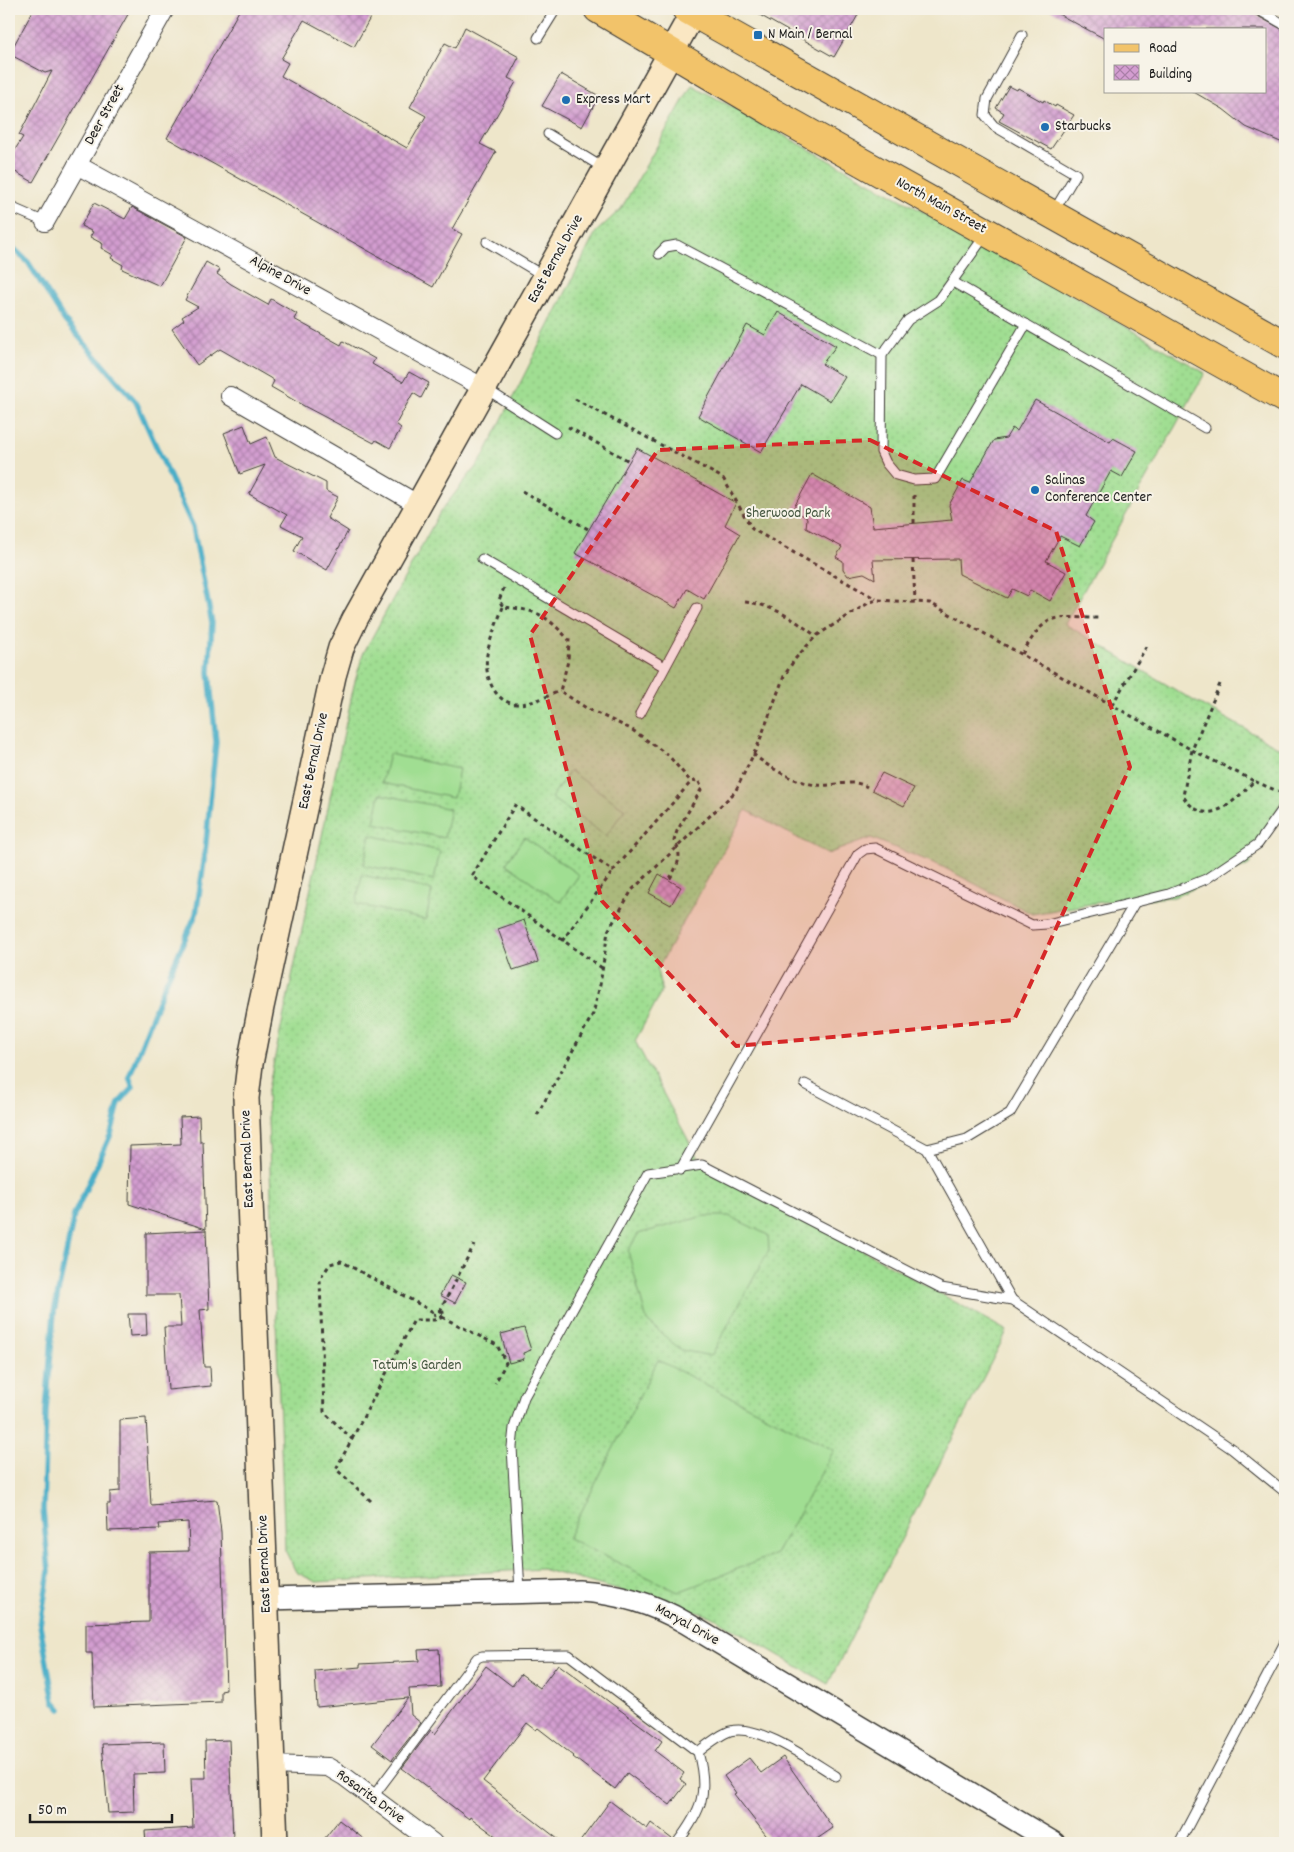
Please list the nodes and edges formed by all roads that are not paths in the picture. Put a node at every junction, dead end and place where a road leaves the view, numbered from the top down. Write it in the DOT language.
graph roads {
  1 [pos="165,9"];
  2 [pos="556,9"];
  3 [pos="598,9"];
  4 [pos="1256,9"];
  5 [pos="692,10"];
  6 [pos="1285,25"];
  7 [pos="1022,35"];
  8 [pos="538,38"];
  9 [pos="671,54"];
  10 [pos="548,134"];
  11 [pos="77,165"];
  12 [pos="605,169"];
  13 [pos="9,202"];
  14 [pos="1052,215"];
  15 [pos="45,222"];
  16 [pos="987,231"];
  17 [pos="487,242"];
  18 [pos="659,254"];
  19 [pos="546,277"];
  20 [pos="953,282"];
  21 [pos="1026,324"];
  22 [pos="1285,346"];
  23 [pos="882,355"];
  24 [pos="484,388"];
  25 [pos="230,396"];
  26 [pos="1285,400"];
  27 [pos="1205,428"];
  28 [pos="555,433"];
  29 [pos="419,505"];
  30 [pos="482,559"];
  31 [pos="697,608"];
  32 [pos="664,666"];
  33 [pos="640,714"];
  34 [pos="1285,806"];
  35 [pos="1134,904"];
  36 [pos="806,1084"];
  37 [pos="927,1149"];
  38 [pos="680,1170"];
  39 [pos="1012,1300"];
  40 [pos="1285,1492"];
  41 [pos="520,1592"];
  42 [pos="267,1600"];
  43 [pos="1285,1642"];
  44 [pos="698,1752"];
  45 [pos="271,1765"];
  46 [pos="836,1776"];
  47 [pos="372,1798"];
  48 [pos="275,1843"];
  49 [pos="433,1843"];
  50 [pos="677,1843"];
  51 [pos="1054,1843"];
  52 [pos="1179,1843"];
  1 -- 11 [label="street, Deer Street"];
  2 -- 8 [label="lane"];
  3 -- 9 [label="main road, North Main Street"];
  4 -- 6 [label="lane"];
  5 -- 9 [label="main road, East Bernal Drive"];
  5 -- 14 [label="main road"];
  7 -- 14 [label="lane"];
  9 -- 12 [label="main road, East Bernal Drive"];
  9 -- 16 [label="main road, North Main Street"];
  10 -- 12 [label="lane"];
  11 -- 15 [label="street, Deer Street"];
  11 -- 24 [label="street, Alpine Drive"];
  12 -- 19 [label="main road, East Bernal Drive"];
  13 -- 15 [label="lane"];
  14 -- 22 [label="main road"];
  16 -- 20 [label="lane"];
  16 -- 26 [label="main road, North Main Street"];
  17 -- 19 [label="lane"];
  18 -- 23 [label="lane"];
  19 -- 24 [label="main road, East Bernal Drive"];
  20 -- 21 [label="lane"];
  20 -- 23 [label="lane"];
  21 -- 23 [label="lane"];
  21 -- 27 [label="lane"];
  24 -- 28 [label="lane"];
  24 -- 29 [label="main road, East Bernal Drive"];
  25 -- 29 [label="street"];
  29 -- 42 [label="main road, East Bernal Drive"];
  30 -- 32 [label="lane"];
  31 -- 32 [label="lane"];
  32 -- 33 [label="lane"];
  34 -- 35 [label="lane"];
  35 -- 37 [label="lane"];
  35 -- 38 [label="lane"];
  36 -- 37 [label="lane"];
  37 -- 39 [label="lane"];
  38 -- 39 [label="lane"];
  38 -- 41 [label="lane"];
  39 -- 40 [label="lane"];
  41 -- 42 [label="street, Maryal Drive"];
  41 -- 51 [label="street, Maryal Drive"];
  42 -- 45 [label="main road, East Bernal Drive"];
  43 -- 52 [label="lane"];
  44 -- 46 [label="lane"];
  44 -- 47 [label="lane"];
  44 -- 50 [label="lane"];
  45 -- 47 [label="street, Rosarita Drive"];
  45 -- 48 [label="main road, East Bernal Drive"];
  47 -- 49 [label="street, Rosarita Drive"];
}
